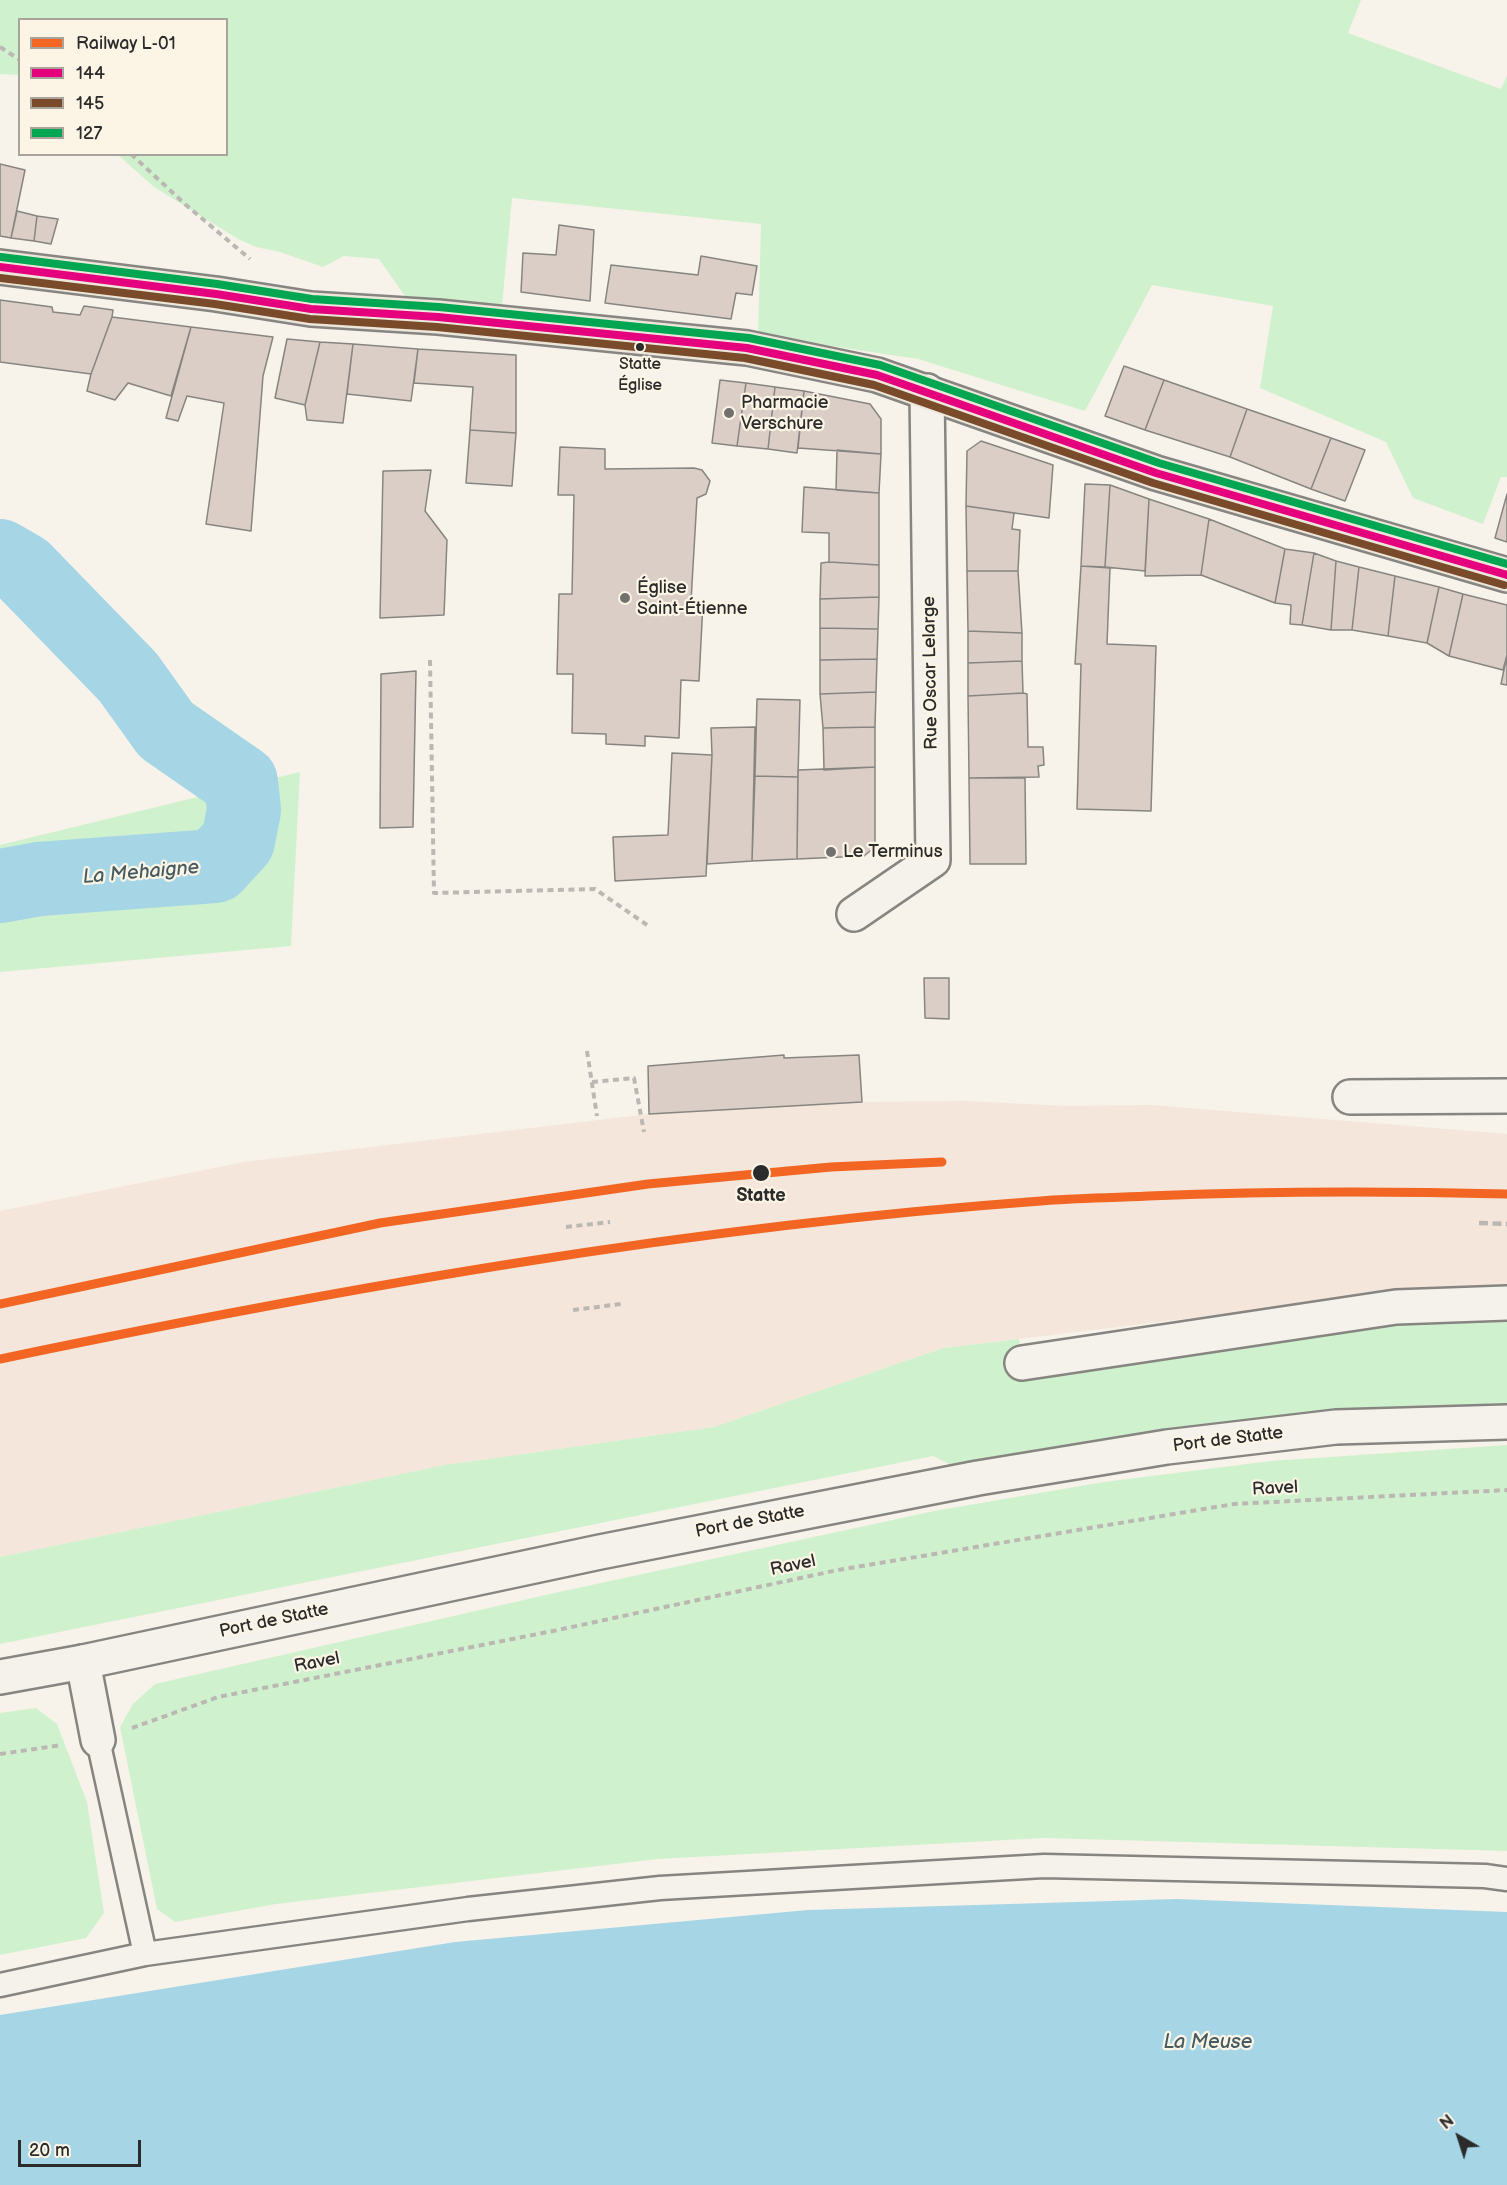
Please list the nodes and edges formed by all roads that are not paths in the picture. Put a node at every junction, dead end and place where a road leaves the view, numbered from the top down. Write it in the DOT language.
graph roads {
  1 [pos="0,267"];
  2 [pos="927,391"];
  3 [pos="1507,575"];
  4 [pos="854,914"];
  5 [pos="1507,1096"];
  6 [pos="1350,1097"];
  7 [pos="1507,1304"];
  8 [pos="1022,1363"];
  9 [pos="1507,1422"];
  10 [pos="83,1662"];
  11 [pos="0,1677"];
  12 [pos="98,1740"];
  13 [pos="1507,1879"];
  14 [pos="145,1954"];
  15 [pos="0,1985"];
  1 -- 2 [label="main road"];
  2 -- 3 [label="main road"];
  2 -- 4 [label="street, Rue Oscar Lelarge"];
  5 -- 6 [label="street"];
  7 -- 8 [label="street"];
  9 -- 10 [label="street, Port de Statte"];
  10 -- 11 [label="street, Port de Statte"];
  10 -- 12 [label="street"];
  12 -- 14 [label="lane"];
  13 -- 14 [label="lane"];
  14 -- 15 [label="lane"];
}
